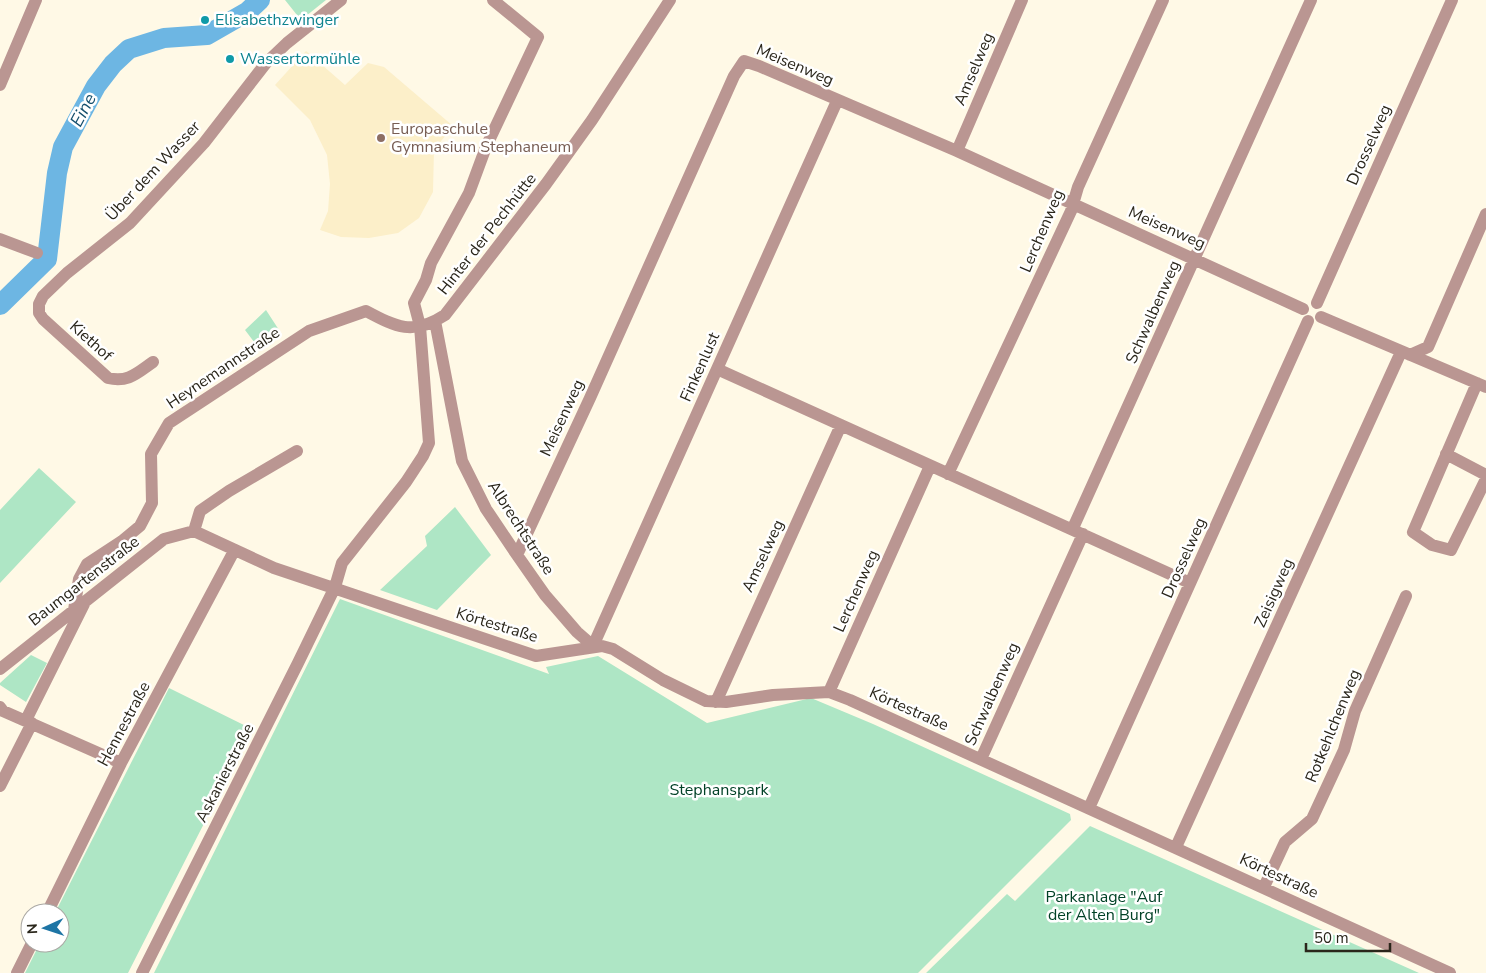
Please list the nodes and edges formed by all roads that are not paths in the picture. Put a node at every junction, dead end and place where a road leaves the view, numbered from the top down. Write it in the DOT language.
graph roads {
  1 [pos="36,0"];
  2 [pos="341,0"];
  3 [pos="493,0"];
  4 [pos="670,0"];
  5 [pos="1022,0"];
  6 [pos="1163,0"];
  7 [pos="1311,0"];
  8 [pos="1447,1"];
  9 [pos="0,85"];
  10 [pos="837,101"];
  11 [pos="956,151"];
  12 [pos="1074,203"];
  13 [pos="1486,214"];
  14 [pos="0,239"];
  15 [pos="36,253"];
  16 [pos="1196,258"];
  17 [pos="1317,303"];
  18 [pos="1303,309"];
  19 [pos="39,313"];
  20 [pos="1321,317"];
  21 [pos="435,321"];
  22 [pos="1308,321"];
  23 [pos="420,326"];
  24 [pos="1405,354"];
  25 [pos="153,362"];
  26 [pos="717,368"];
  27 [pos="1481,385"];
  28 [pos="841,425"];
  29 [pos="297,451"];
  30 [pos="1446,454"];
  31 [pos="930,466"];
  32 [pos="948,474"];
  33 [pos="1486,475"];
  34 [pos="1486,479"];
  35 [pos="194,531"];
  36 [pos="1078,531"];
  37 [pos="234,551"];
  38 [pos="516,555"];
  39 [pos="1190,583"];
  40 [pos="335,587"];
  41 [pos="1406,596"];
  42 [pos="79,607"];
  43 [pos="593,646"];
  44 [pos="0,669"];
  45 [pos="829,692"];
  46 [pos="716,702"];
  47 [pos="0,707"];
  48 [pos="29,722"];
  49 [pos="981,759"];
  50 [pos="122,763"];
  51 [pos="0,786"];
  52 [pos="1089,808"];
  53 [pos="1176,847"];
  54 [pos="1264,887"];
  55 [pos="52,903"];
  56 [pos="27,953"];
  57 [pos="17,973"];
  58 [pos="142,973"];
  59 [pos="1450,973"];
  1 -- 9 [label="street"];
  2 -- 19 [label="street, Über dem Wasser"];
  3 -- 23 [label="street"];
  4 -- 21 [label="street, Hinter der Pechhütte"];
  5 -- 11 [label="street, Amselweg"];
  6 -- 12 [label="street, Lerchenweg"];
  7 -- 16 [label="street, Schwalbenweg"];
  8 -- 17 [label="street, Drosselweg"];
  10 -- 11 [label="street, Meisenweg"];
  10 -- 26 [label="street, Finkenlust"];
  10 -- 38 [label="street, Meisenweg"];
  11 -- 12 [label="street, Meisenweg"];
  12 -- 16 [label="street, Meisenweg"];
  12 -- 32 [label="street, Lerchenweg"];
  13 -- 24 [label="street"];
  14 -- 15 [label="street"];
  16 -- 18 [label="street, Meisenweg"];
  16 -- 36 [label="street, Schwalbenweg"];
  17 -- 18 [label="street"];
  17 -- 20 [label="street"];
  18 -- 22 [label="street"];
  19 -- 25 [label="street, Kiethof"];
  20 -- 22 [label="street"];
  20 -- 24 [label="street"];
  21 -- 23 [label="street, Hinter der Pechhütte"];
  21 -- 38 [label="street, Albrechtstraße"];
  22 -- 39 [label="street, Drosselweg"];
  23 -- 40 [label="street"];
  23 -- 42 [label="street, Heynemannstraße"];
  24 -- 27 [label="street"];
  24 -- 53 [label="street, Zeisigweg"];
  26 -- 28 [label="street"];
  26 -- 43 [label="street, Finkenlust"];
  27 -- 30 [label="street"];
  28 -- 31 [label="street"];
  28 -- 46 [label="street, Amselweg"];
  29 -- 35 [label="street"];
  30 -- 33 [label="street"];
  30 -- 34 [label="street"];
  31 -- 32 [label="street"];
  31 -- 45 [label="street, Lerchenweg"];
  32 -- 36 [label="street"];
  35 -- 37 [label="street, Körtestraße"];
  35 -- 42 [label="street, Baumgartenstraße"];
  36 -- 39 [label="street"];
  36 -- 49 [label="street, Schwalbenweg"];
  37 -- 40 [label="street, Körtestraße"];
  37 -- 50 [label="street, Hennestraße"];
  38 -- 43 [label="street, Albrechtstraße"];
  39 -- 52 [label="street, Drosselweg"];
  40 -- 43 [label="street, Körtestraße"];
  40 -- 58 [label="street, Askanierstraße"];
  41 -- 54 [label="street, Rotkehlchenweg"];
  42 -- 44 [label="street, Baumgartenstraße"];
  42 -- 48 [label="street"];
  43 -- 46 [label="street, Körtestraße"];
  45 -- 46 [label="street, Körtestraße"];
  45 -- 49 [label="street, Körtestraße"];
  47 -- 48 [label="street"];
  48 -- 50 [label="street"];
  48 -- 51 [label="street"];
  49 -- 52 [label="street, Körtestraße"];
  50 -- 55 [label="street, Hennestraße"];
  52 -- 53 [label="street, Körtestraße"];
  53 -- 54 [label="street, Körtestraße"];
  54 -- 59 [label="street, Körtestraße"];
  56 -- 57 [label="street"];
}
